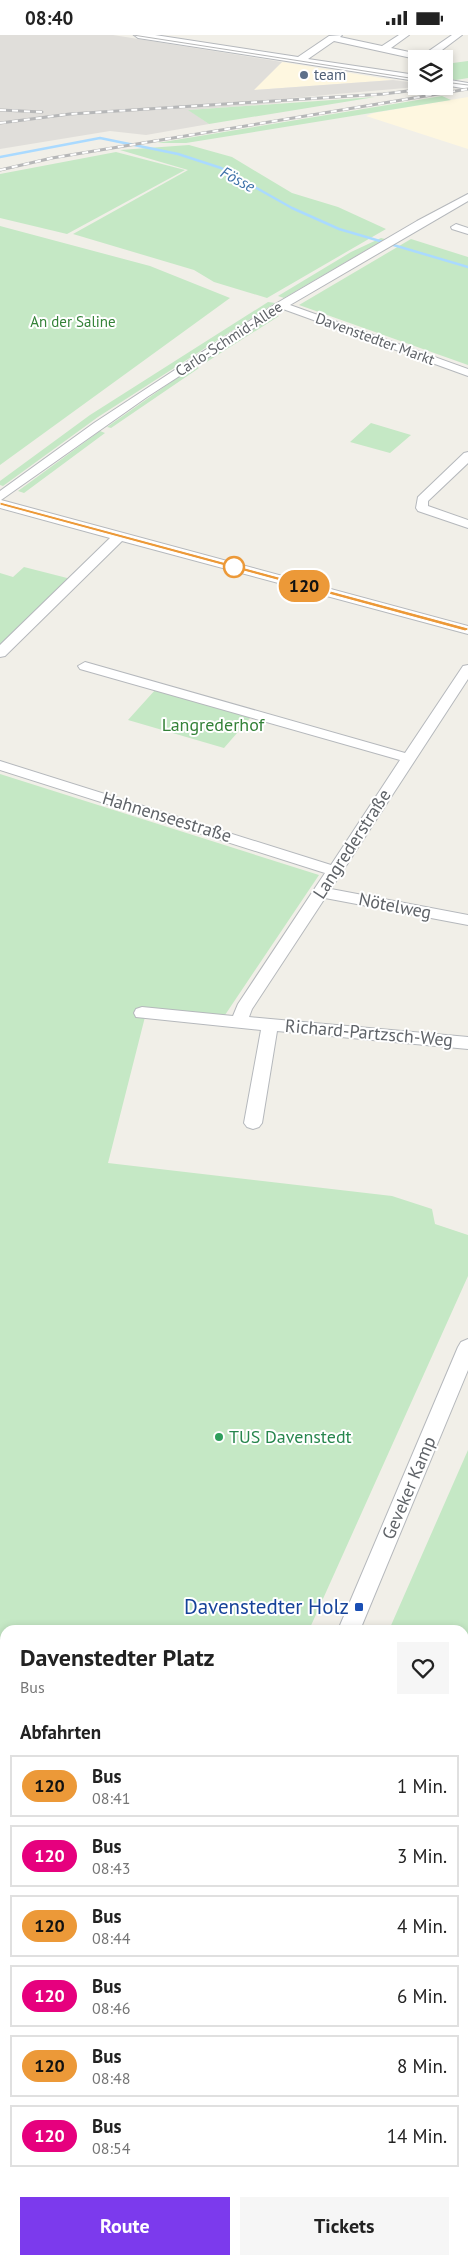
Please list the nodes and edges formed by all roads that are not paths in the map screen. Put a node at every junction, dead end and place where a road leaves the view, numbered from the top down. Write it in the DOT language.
graph roads {
  1 [pos="138,35"];
  2 [pos="405,35"];
  3 [pos="458,35"];
  4 [pos="335,37"];
  5 [pos="384,49"];
  6 [pos="436,50"];
  7 [pos="408,54"];
  8 [pos="298,61"];
  9 [pos="408,77"];
  10 [pos="453,84"];
  11 [pos="468,86"];
  12 [pos="468,197"];
  13 [pos="456,227"];
  14 [pos="468,231"];
  15 [pos="281,305"];
  16 [pos="468,373"];
  17 [pos="468,456"];
  18 [pos="0,497"];
  19 [pos="0,504"];
  20 [pos="468,524"];
  21 [pos="120,536"];
  22 [pos="468,630"];
  23 [pos="0,653"];
  24 [pos="85,665"];
  25 [pos="468,669"];
  26 [pos="408,757"];
  27 [pos="0,765"];
  28 [pos="334,871"];
  29 [pos="321,892"];
  30 [pos="468,920"];
  31 [pos="142,1013"];
  32 [pos="240,1021"];
  33 [pos="270,1024"];
  34 [pos="468,1043"];
  35 [pos="253,1123"];
  36 [pos="468,1347"];
  37 [pos="351,1625"];
  1 -- 8 [label="street"];
  2 -- 5 [label="street"];
  3 -- 6 [label="street"];
  4 -- 5 [label="street"];
  4 -- 8 [label="street"];
  5 -- 7 [label="street"];
  8 -- 9 [label="street"];
  10 -- 11 [label="street"];
  12 -- 15 [label="street, Carlo-Schmid-Allee"];
  13 -- 14 [label="street"];
  15 -- 16 [label="street, Davenstedter Markt"];
  15 -- 18 [label="street, Carlo-Schmid-Allee"];
  17 -- 20 [label="street"];
  19 -- 21 [label="street"];
  21 -- 22 [label="street"];
  21 -- 23 [label="street"];
  24 -- 26 [label="street"];
  25 -- 26 [label="street, Langrederstraße"];
  26 -- 28 [label="street, Langrederstraße"];
  27 -- 28 [label="street, Hahnenseestraße"];
  28 -- 29 [label="street, Langrederstraße"];
  29 -- 30 [label="street, Nötelweg"];
  29 -- 32 [label="street, Langrederstraße"];
  31 -- 32 [label="street, Richard-Partzsch-Weg"];
  32 -- 33 [label="street, Richard-Partzsch-Weg"];
  33 -- 34 [label="street, Richard-Partzsch-Weg"];
  33 -- 35 [label="street, Richard-Partzsch-Weg"];
  36 -- 37 [label="street, Geveker Kamp"];
}
